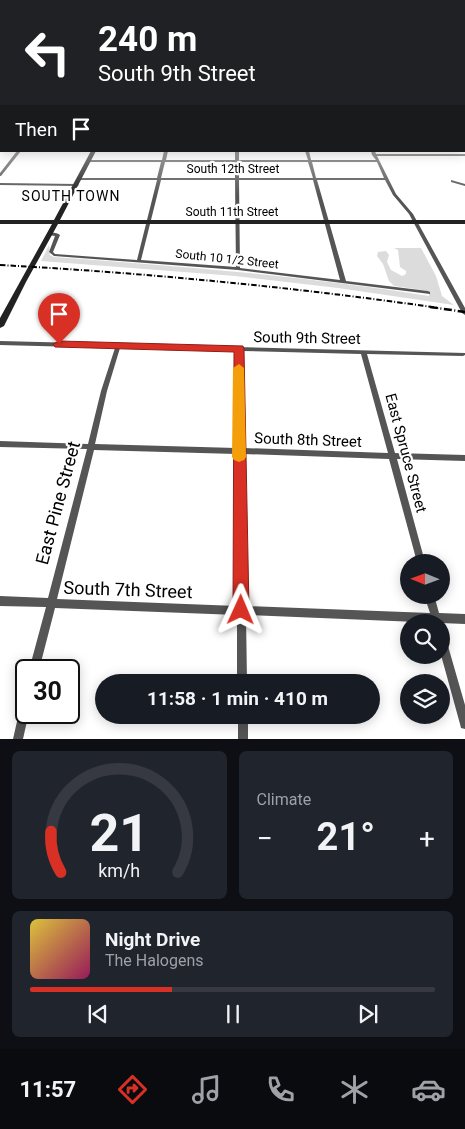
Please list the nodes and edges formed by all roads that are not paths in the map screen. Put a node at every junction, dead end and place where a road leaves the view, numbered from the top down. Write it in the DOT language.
graph roads {
  1 [pos="18,152"];
  2 [pos="94,152"];
  3 [pos="166,152"];
  4 [pos="237,152"];
  5 [pos="307,152"];
  6 [pos="373,153"];
  7 [pos="465,155"];
  8 [pos="237,161"];
  9 [pos="310,161"];
  10 [pos="377,161"];
  11 [pos="89,162"];
  12 [pos="163,162"];
  13 [pos="0,176"];
  14 [pos="315,178"];
  15 [pos="386,178"];
  16 [pos="159,179"];
  17 [pos="237,179"];
  18 [pos="452,181"];
  19 [pos="78,182"];
  20 [pos="0,184"];
  21 [pos="465,185"];
  22 [pos="0,222"];
  23 [pos="465,222"];
  24 [pos="56,223"];
  25 [pos="148,223"];
  26 [pos="238,223"];
  27 [pos="327,223"];
  28 [pos="416,223"];
  29 [pos="50,234"];
  30 [pos="139,260"];
  31 [pos="238,269"];
  32 [pos="342,281"];
  33 [pos="428,293"];
  34 [pos="465,313"];
  35 [pos="0,326"];
  36 [pos="0,343"];
  37 [pos="118,346"];
  38 [pos="239,349"];
  39 [pos="364,352"];
  40 [pos="463,354"];
  41 [pos="0,444"];
  42 [pos="92,447"];
  43 [pos="239,451"];
  44 [pos="392,456"];
  45 [pos="465,458"];
  46 [pos="419,554"];
  47 [pos="0,601"];
  48 [pos="50,604"];
  49 [pos="241,610"];
  50 [pos="400,618"];
  51 [pos="465,619"];
  52 [pos="450,620"];
  53 [pos="37,659"];
  54 [pos="448,664"];
  55 [pos="242,674"];
  56 [pos="21,724"];
  57 [pos="242,724"];
  58 [pos="465,724"];
  59 [pos="18,739"];
  60 [pos="243,739"];
  1 -- 13 [label="street"];
  2 -- 11 [label="street"];
  3 -- 12 [label="street"];
  4 -- 8 [label="street"];
  5 -- 9 [label="street"];
  6 -- 7 [label="street"];
  6 -- 10 [label="street"];
  8 -- 9 [label="street"];
  8 -- 12 [label="street"];
  8 -- 17 [label="street"];
  9 -- 10 [label="street"];
  9 -- 14 [label="street"];
  10 -- 15 [label="street"];
  11 -- 12 [label="street"];
  11 -- 19 [label="street"];
  12 -- 16 [label="street"];
  14 -- 15 [label="street, South 12th Street"];
  14 -- 17 [label="street, South 12th Street"];
  14 -- 27 [label="street"];
  15 -- 28 [label="street"];
  16 -- 17 [label="street, South 12th Street"];
  16 -- 19 [label="street, South 12th Street"];
  16 -- 25 [label="street"];
  17 -- 26 [label="street"];
  18 -- 21 [label="street"];
  19 -- 20 [label="street, South 12th Street"];
  19 -- 24 [label="street"];
  22 -- 24 [label="street, South 11th Street"];
  23 -- 28 [label="street, South 11th Street"];
  24 -- 25 [label="street, South 11th Street"];
  24 -- 29 [label="street"];
  25 -- 26 [label="street, South 11th Street"];
  25 -- 30 [label="street"];
  26 -- 27 [label="street, South 11th Street"];
  26 -- 31 [label="street"];
  27 -- 28 [label="street, South 11th Street"];
  27 -- 32 [label="street"];
  28 -- 34 [label="street"];
  29 -- 30 [label="street, South 10 1/2 Street"];
  29 -- 35 [label="street"];
  30 -- 31 [label="street, South 10 1/2 Street"];
  31 -- 32 [label="street, South 10 1/2 Street"];
  32 -- 33 [label="street, South 10 1/2 Street"];
  36 -- 37 [label="street, South 9th Street"];
  37 -- 38 [label="street, South 9th Street"];
  37 -- 42 [label="street, East Pine Street"];
  38 -- 39 [label="street, South 9th Street"];
  38 -- 43 [label="street"];
  39 -- 40 [label="street, South 9th Street"];
  39 -- 44 [label="street, East Spruce Street"];
  41 -- 42 [label="street, South 8th Street"];
  42 -- 43 [label="street, South 8th Street"];
  42 -- 48 [label="street, East Pine Street"];
  43 -- 44 [label="street, South 8th Street"];
  43 -- 49 [label="street"];
  44 -- 45 [label="street, South 8th Street"];
  44 -- 46 [label="street, East Spruce Street"];
  47 -- 48 [label="street, South 7th Street"];
  48 -- 49 [label="street, South 7th Street"];
  48 -- 53 [label="street, East Pine Street"];
  49 -- 50 [label="street, South 7th Street"];
  49 -- 55 [label="street"];
  51 -- 52 [label="street, South 7th Street"];
  54 -- 58 [label="street"];
  56 -- 59 [label="street"];
  57 -- 60 [label="street"];
}
